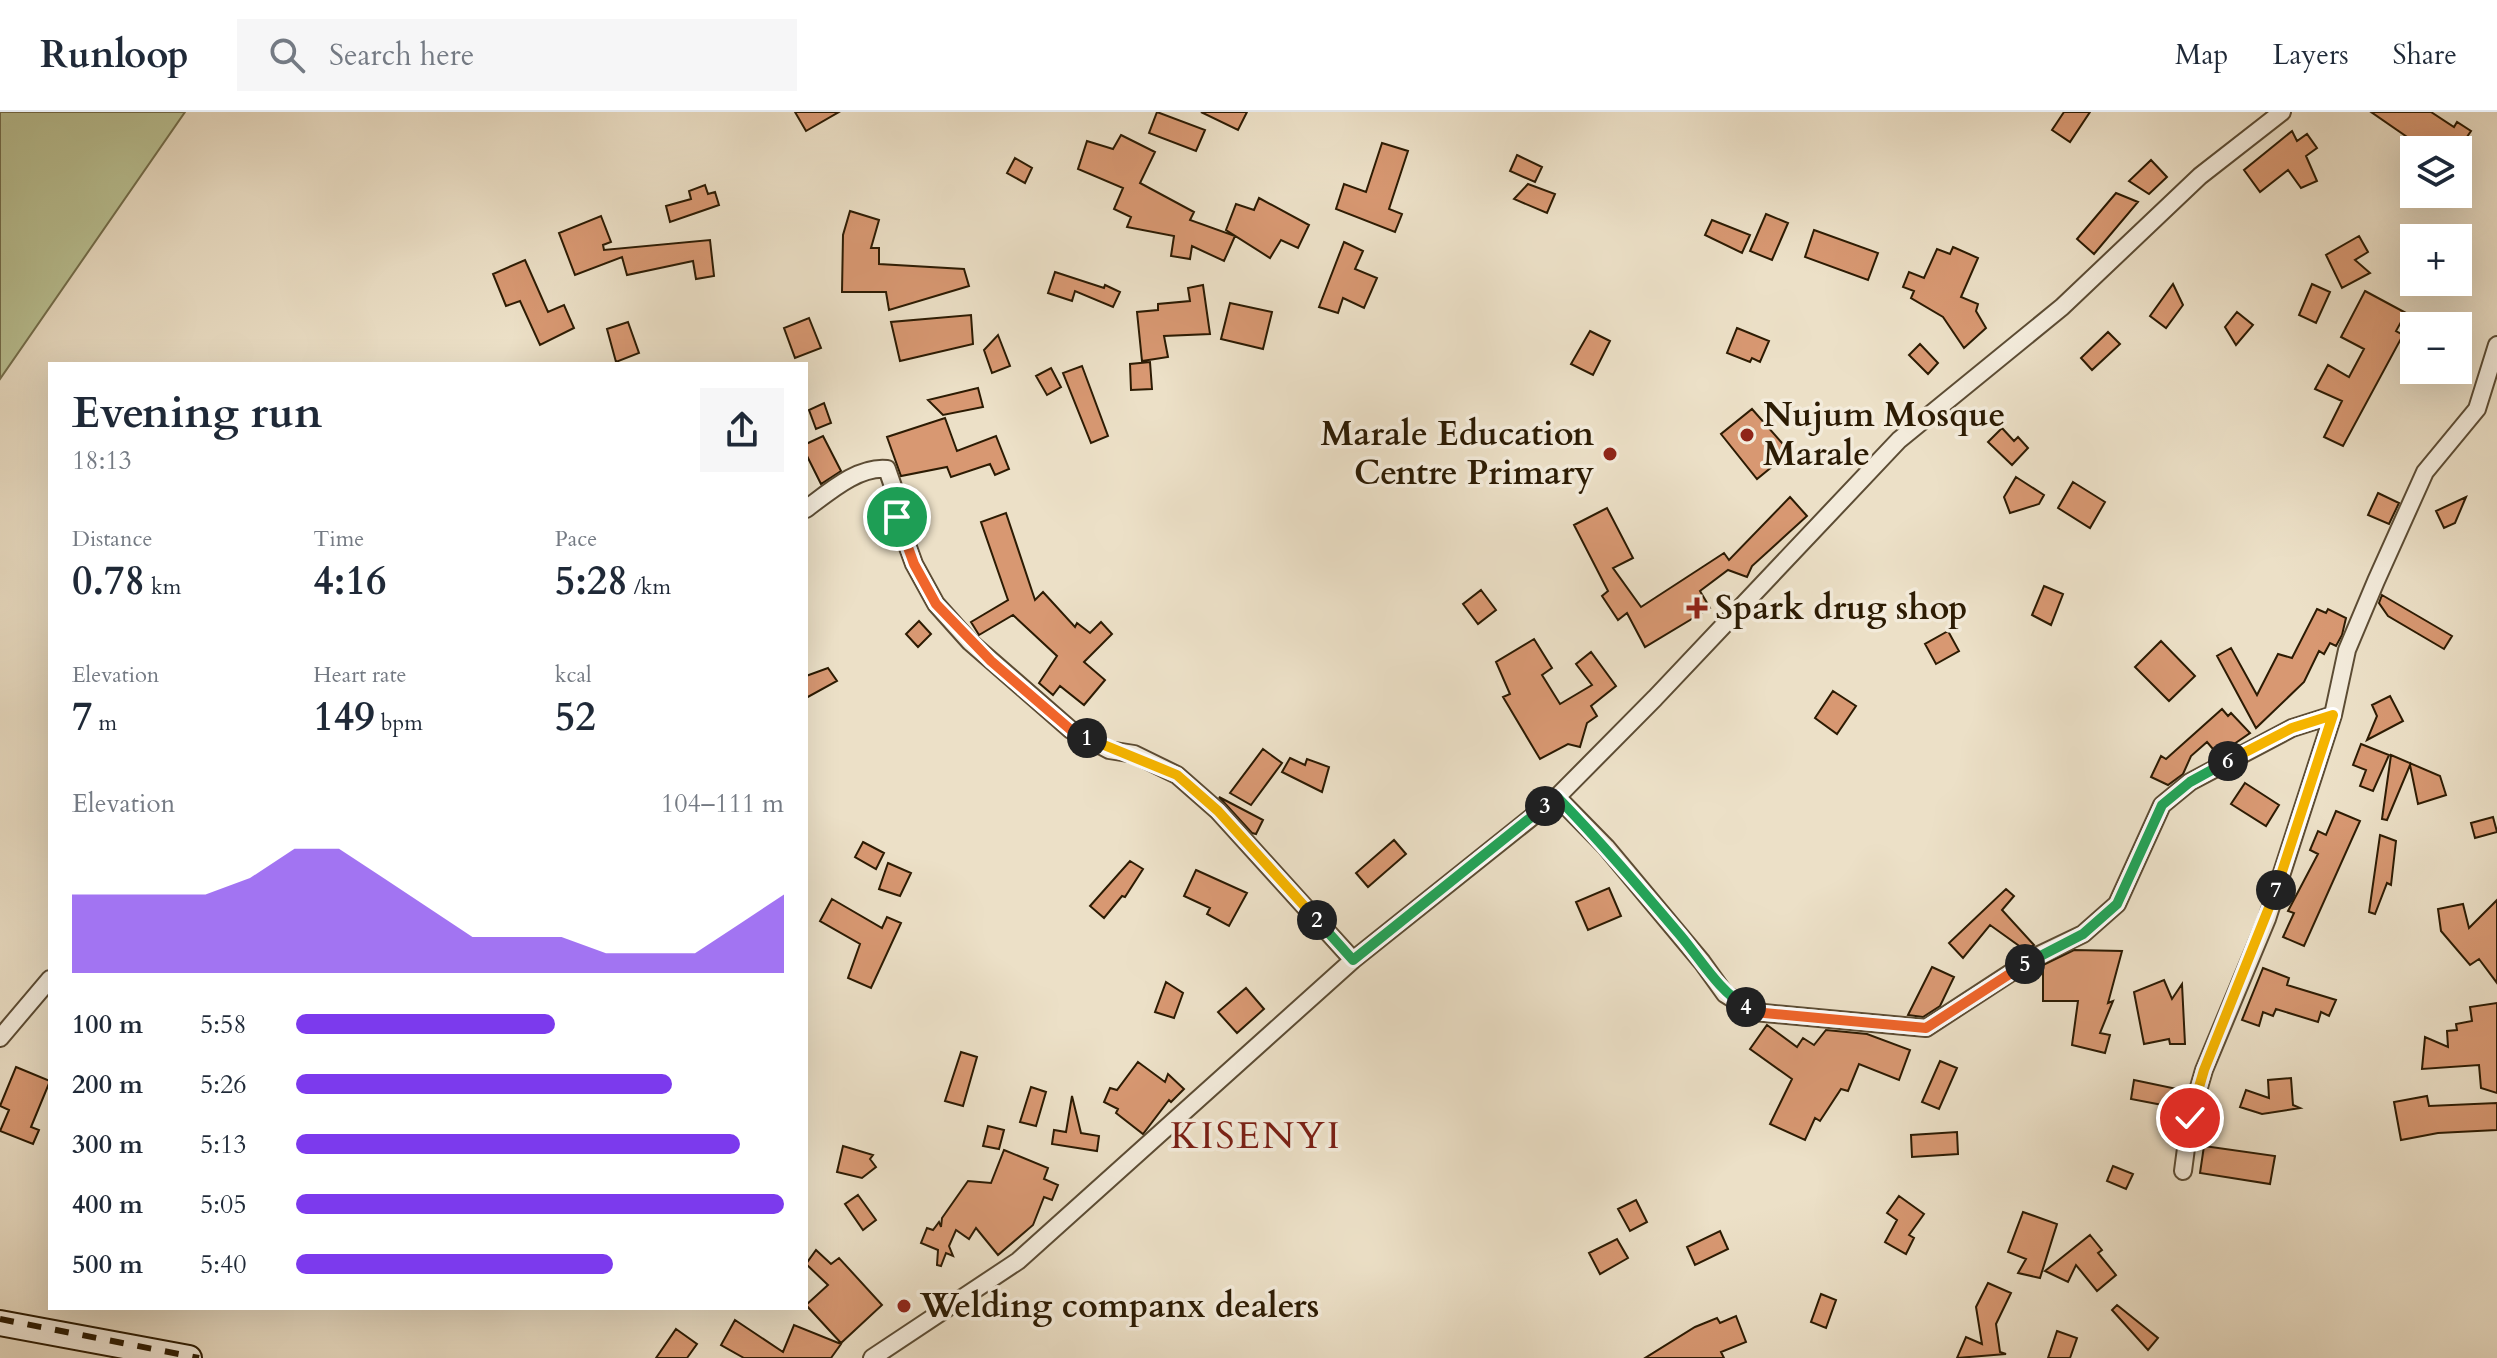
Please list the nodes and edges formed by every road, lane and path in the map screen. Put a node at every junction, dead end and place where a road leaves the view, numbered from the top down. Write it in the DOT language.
graph roads {
  1 [pos="2282,112"];
  2 [pos="2497,345"];
  3 [pos="808,508"];
  4 [pos="2333,715"];
  5 [pos="1557,797"];
  6 [pos="1353,960"];
  7 [pos="48,981"];
  8 [pos="0,1038"];
  9 [pos="2183,1171"];
  10 [pos="0,1323"];
  11 [pos="189,1358"];
  12 [pos="872,1358"];
  1 -- 5 [label="street"];
  2 -- 4 [label="street"];
  3 -- 6 [label="street"];
  4 -- 5 [label="street"];
  4 -- 9 [label="street"];
  5 -- 6 [label="street"];
  6 -- 12 [label="street"];
  7 -- 8 [label="street"];
  10 -- 11 [label="main road"];
}
